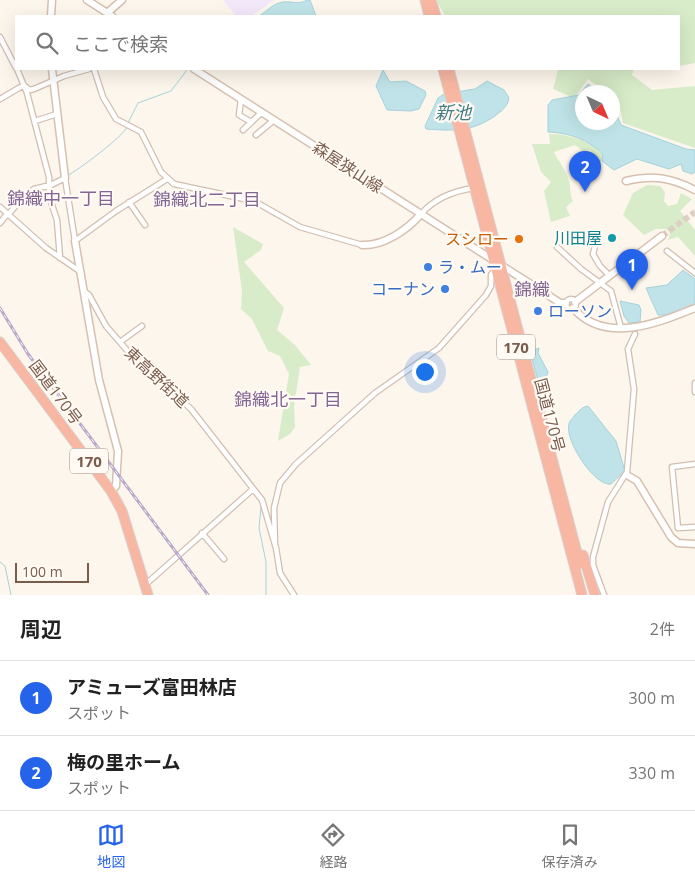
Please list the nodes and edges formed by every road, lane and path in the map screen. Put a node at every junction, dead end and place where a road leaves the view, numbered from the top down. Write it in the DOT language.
graph roads {
  1 [pos="52,0"];
  2 [pos="86,0"];
  3 [pos="122,0"];
  4 [pos="425,0"];
  5 [pos="431,0"];
  6 [pos="51,15"];
  7 [pos="110,15"];
  8 [pos="429,15"];
  9 [pos="436,15"];
  10 [pos="0,37"];
  11 [pos="15,66"];
  12 [pos="17,70"];
  13 [pos="52,70"];
  14 [pos="86,70"];
  15 [pos="94,70"];
  16 [pos="196,70"];
  17 [pos="443,70"];
  18 [pos="450,70"];
  19 [pos="54,80"];
  20 [pos="24,86"];
  21 [pos="452,89"];
  22 [pos="0,99"];
  23 [pos="241,99"];
  24 [pos="262,112"];
  25 [pos="57,114"];
  26 [pos="274,120"];
  27 [pos="35,121"];
  28 [pos="251,122"];
  29 [pos="243,130"];
  30 [pos="463,133"];
  31 [pos="256,134"];
  32 [pos="65,178"];
  33 [pos="167,179"];
  34 [pos="626,181"];
  35 [pos="50,186"];
  36 [pos="474,188"];
  37 [pos="695,190"];
  38 [pos="129,202"];
  39 [pos="0,207"];
  40 [pos="8,214"];
  41 [pos="421,214"];
  42 [pos="0,223"];
  43 [pos="146,225"];
  44 [pos="662,236"];
  45 [pos="76,241"];
  46 [pos="362,245"];
  47 [pos="557,246"];
  48 [pos="595,246"];
  49 [pos="667,251"];
  50 [pos="60,258"];
  51 [pos="493,259"];
  52 [pos="498,267"];
  53 [pos="81,272"];
  54 [pos="695,273"];
  55 [pos="610,276"];
  56 [pos="601,283"];
  57 [pos="84,291"];
  58 [pos="566,303"];
  59 [pos="574,305"];
  60 [pos="695,308"];
  61 [pos="142,326"];
  62 [pos="640,326"];
  63 [pos="621,328"];
  64 [pos="635,334"];
  65 [pos="0,342"];
  66 [pos="120,342"];
  67 [pos="695,383"];
  68 [pos="695,392"];
  69 [pos="542,421"];
  70 [pos="540,436"];
  71 [pos="695,464"];
  72 [pos="627,474"];
  73 [pos="253,489"];
  74 [pos="111,491"];
  75 [pos="695,527"];
  76 [pos="202,534"];
  77 [pos="695,544"];
  78 [pos="275,545"];
  79 [pos="224,559"];
  80 [pos="145,585"];
  81 [pos="148,595"];
  82 [pos="294,595"];
  83 [pos="577,595"];
  84 [pos="582,595"];
  85 [pos="588,595"];
  86 [pos="595,595"];
  87 [pos="604,595"];
  1 -- 6 [label="street"];
  2 -- 7 [label="street"];
  3 -- 7 [label="street"];
  4 -- 8 [label="highway"];
  5 -- 9 [label="highway"];
  10 -- 11 [label="street"];
  12 -- 20 [label="street"];
  13 -- 19 [label="street"];
  14 -- 19 [label="street"];
  15 -- 33 [label="street"];
  16 -- 23 [label="street, 森屋狭山線"];
  17 -- 21 [label="highway, 国道170号 / 170"];
  18 -- 21 [label="highway, 国道170号 / 170"];
  19 -- 20 [label="street"];
  19 -- 25 [label="street"];
  20 -- 22 [label="street"];
  20 -- 27 [label="street"];
  21 -- 30 [label="highway, 国道170号 / 170"];
  23 -- 24 [label="street, 森屋狭山線"];
  23 -- 28 [label="street"];
  24 -- 26 [label="street, 森屋狭山線"];
  24 -- 28 [label="street"];
  25 -- 27 [label="street"];
  25 -- 32 [label="street"];
  26 -- 31 [label="street"];
  26 -- 41 [label="street, 森屋狭山線"];
  27 -- 35 [label="street"];
  28 -- 29 [label="street"];
  30 -- 36 [label="highway, 国道170号 / 170"];
  30 -- 52 [label="highway, 国道170号 / 170"];
  32 -- 35 [label="street"];
  32 -- 45 [label="street"];
  33 -- 38 [label="street"];
  33 -- 46 [label="street"];
  34 -- 37 [label="street"];
  35 -- 40 [label="street"];
  35 -- 50 [label="street"];
  36 -- 41 [label="street"];
  36 -- 51 [label="highway, 国道170号 / 170"];
  38 -- 43 [label="street"];
  38 -- 45 [label="street"];
  39 -- 40 [label="street"];
  40 -- 42 [label="street"];
  40 -- 50 [label="street"];
  41 -- 46 [label="street"];
  41 -- 51 [label="street, 森屋狭山線"];
  44 -- 55 [label="street"];
  45 -- 53 [label="street, 東高野街道"];
  47 -- 56 [label="street"];
  48 -- 55 [label="street"];
  49 -- 54 [label="street"];
  50 -- 53 [label="street"];
  51 -- 52 [label="highway, 国道170号 / 170"];
  52 -- 58 [label="street"];
  52 -- 69 [label="highway, 国道170号 / 170"];
  52 -- 70 [label="highway, 国道170号 / 170"];
  52 -- 78 [label="street"];
  53 -- 57 [label="street, 東高野街道"];
  55 -- 56 [label="street"];
  56 -- 59 [label="street"];
  56 -- 63 [label="street"];
  57 -- 66 [label="street, 東高野街道"];
  57 -- 74 [label="street"];
  58 -- 59 [label="street"];
  58 -- 59 [label="street"];
  59 -- 63 [label="street"];
  60 -- 62 [label="street"];
  61 -- 66 [label="street"];
  62 -- 63 [label="street"];
  62 -- 64 [label="street"];
  64 -- 72 [label="street"];
  65 -- 74 [label="highway, 国道170号 / 170"];
  66 -- 73 [label="street, 東高野街道"];
  67 -- 68 [label="street"];
  69 -- 85 [label="highway, 国道170号 / 170"];
  69 -- 86 [label="highway"];
  70 -- 83 [label="highway"];
  70 -- 84 [label="highway, 国道170号 / 170"];
  71 -- 75 [label="street"];
  72 -- 77 [label="street"];
  72 -- 87 [label="street"];
  73 -- 76 [label="street"];
  73 -- 78 [label="street, 東高野街道"];
  74 -- 80 [label="highway, 国道170号 / 170"];
  76 -- 79 [label="street"];
  76 -- 80 [label="street"];
  78 -- 82 [label="street"];
  80 -- 81 [label="highway, 国道170号 / 170"];
}
